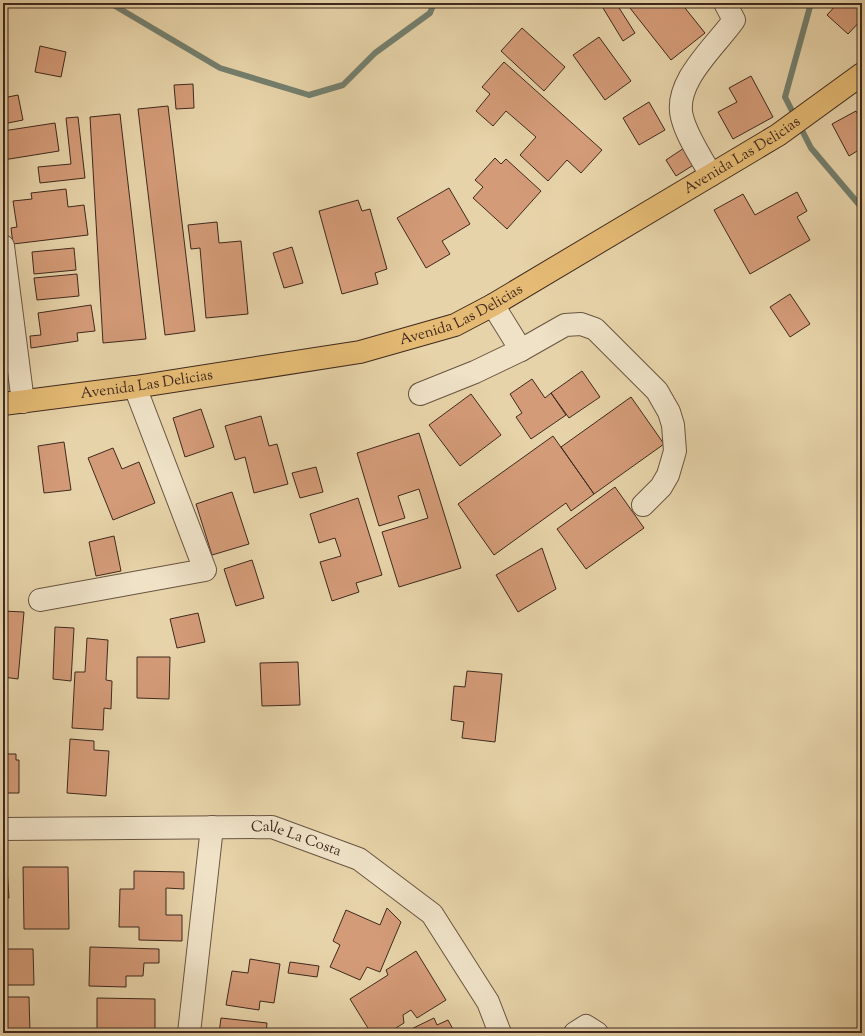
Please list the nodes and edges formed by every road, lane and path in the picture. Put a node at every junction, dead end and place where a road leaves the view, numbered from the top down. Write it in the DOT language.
graph roads {
  1 [pos="724,3"];
  2 [pos="862,74"];
  3 [pos="711,175"];
  4 [pos="3,246"];
  5 [pos="493,305"];
  6 [pos="521,350"];
  7 [pos="135,387"];
  8 [pos="420,394"];
  9 [pos="13,403"];
  10 [pos="643,505"];
  11 [pos="40,600"];
  12 [pos="212,827"];
  13 [pos="3,829"];
  14 [pos="189,1033"];
  15 [pos="500,1033"];
  16 [pos="574,1033"];
  17 [pos="597,1033"];
  1 -- 3 [label="street"];
  2 -- 3 [label="main road, Avenida Las Delicias"];
  3 -- 5 [label="main road, Avenida Las Delicias"];
  4 -- 9 [label="street"];
  5 -- 6 [label="street"];
  5 -- 7 [label="main road, Avenida Las Delicias"];
  6 -- 8 [label="street"];
  6 -- 10 [label="street"];
  7 -- 9 [label="main road, Avenida Las Delicias"];
  7 -- 11 [label="street"];
  12 -- 13 [label="street, Calle La Costa"];
  12 -- 14 [label="street"];
  12 -- 15 [label="street, Calle La Costa"];
  16 -- 17 [label="street"];
}
